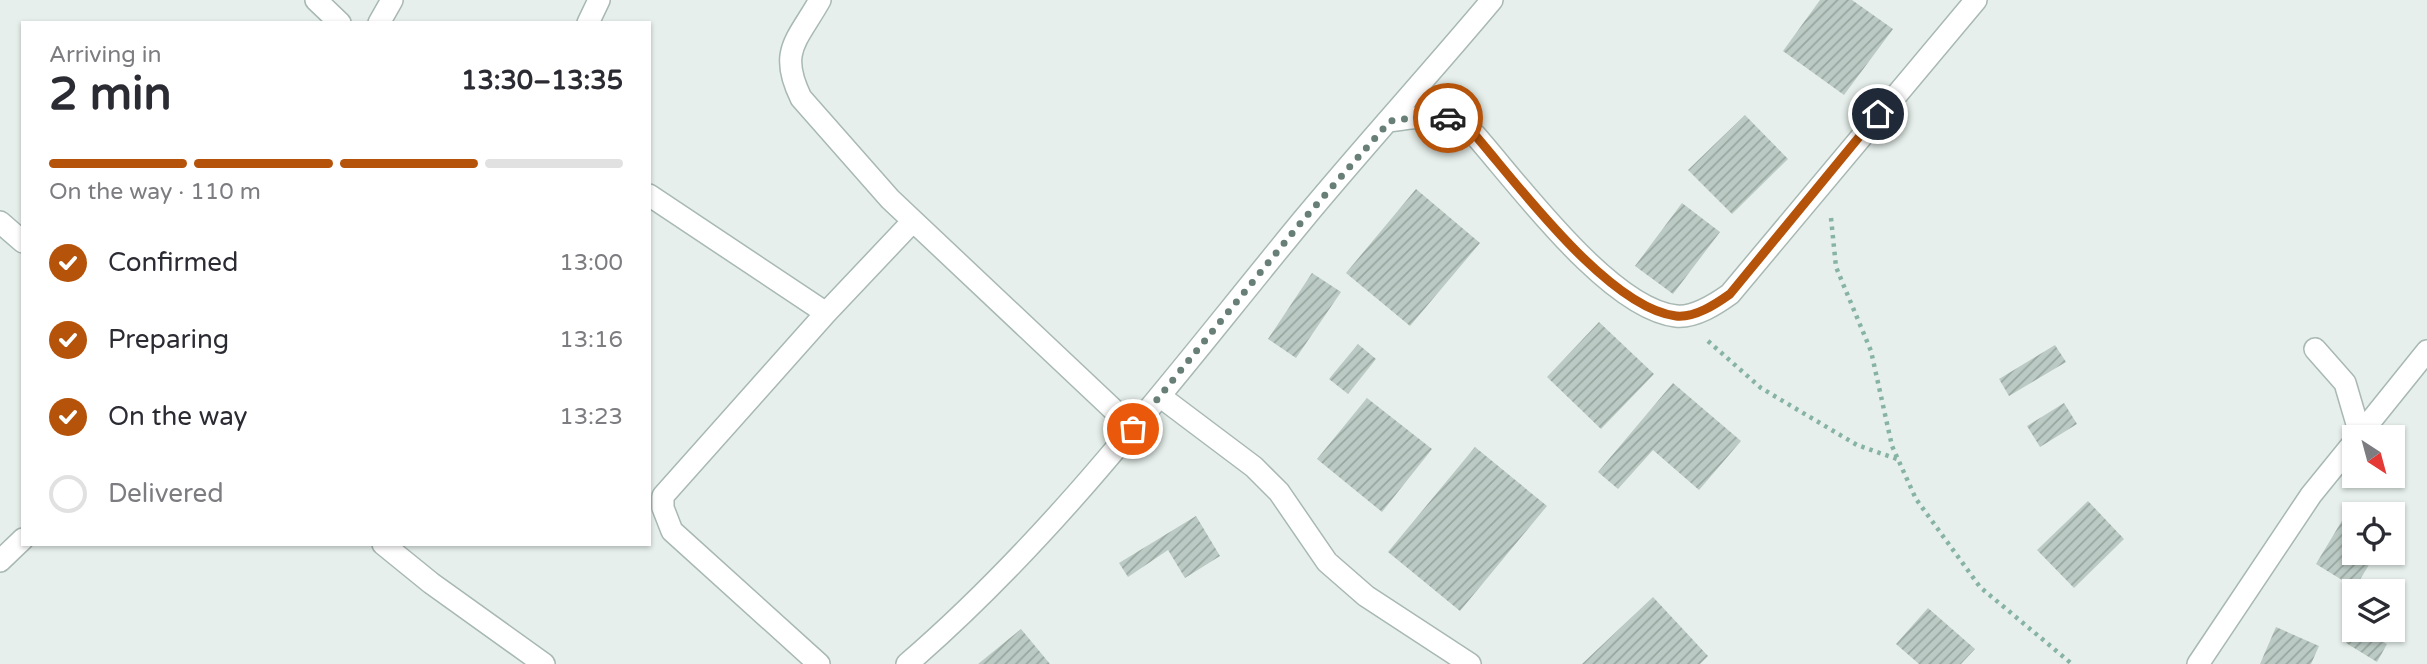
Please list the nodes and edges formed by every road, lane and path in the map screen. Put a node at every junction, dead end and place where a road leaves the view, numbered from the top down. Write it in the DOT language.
graph roads {
  1 [pos="316,0"];
  2 [pos="599,0"];
  3 [pos="820,0"];
  4 [pos="1492,0"];
  5 [pos="1976,0"];
  6 [pos="338,21"];
  7 [pos="589,21"];
  8 [pos="1390,121"];
  9 [pos="1826,177"];
  10 [pos="651,196"];
  11 [pos="914,221"];
  12 [pos="0,222"];
  13 [pos="21,240"];
  14 [pos="826,313"];
  15 [pos="1677,316"];
  16 [pos="2315,349"];
  17 [pos="2427,351"];
  18 [pos="1161,397"];
  19 [pos="2354,425"];
  20 [pos="2367,425"];
  21 [pos="1133,429"];
  22 [pos="2342,457"];
  23 [pos="1898,459"];
  24 [pos="21,541"];
  25 [pos="385,546"];
  26 [pos="0,561"];
  27 [pos="544,664"];
  28 [pos="819,664"];
  29 [pos="907,664"];
  30 [pos="1470,664"];
  31 [pos="2072,664"];
  32 [pos="2198,664"];
  1 -- 6 [label="street"];
  2 -- 7 [label="street"];
  3 -- 11 [label="street"];
  4 -- 8 [label="street"];
  5 -- 9 [label="street"];
  8 -- 15 [label="street"];
  8 -- 18 [label="street"];
  9 -- 15 [label="street"];
  9 -- 23 [label="path"];
  10 -- 14 [label="street"];
  11 -- 14 [label="street"];
  11 -- 21 [label="street"];
  12 -- 13 [label="street"];
  14 -- 28 [label="street"];
  15 -- 23 [label="path"];
  16 -- 19 [label="street"];
  17 -- 20 [label="street"];
  18 -- 21 [label="street"];
  18 -- 30 [label="street"];
  21 -- 29 [label="street"];
  22 -- 32 [label="street"];
  23 -- 31 [label="path"];
  24 -- 26 [label="street"];
  25 -- 27 [label="street"];
}
